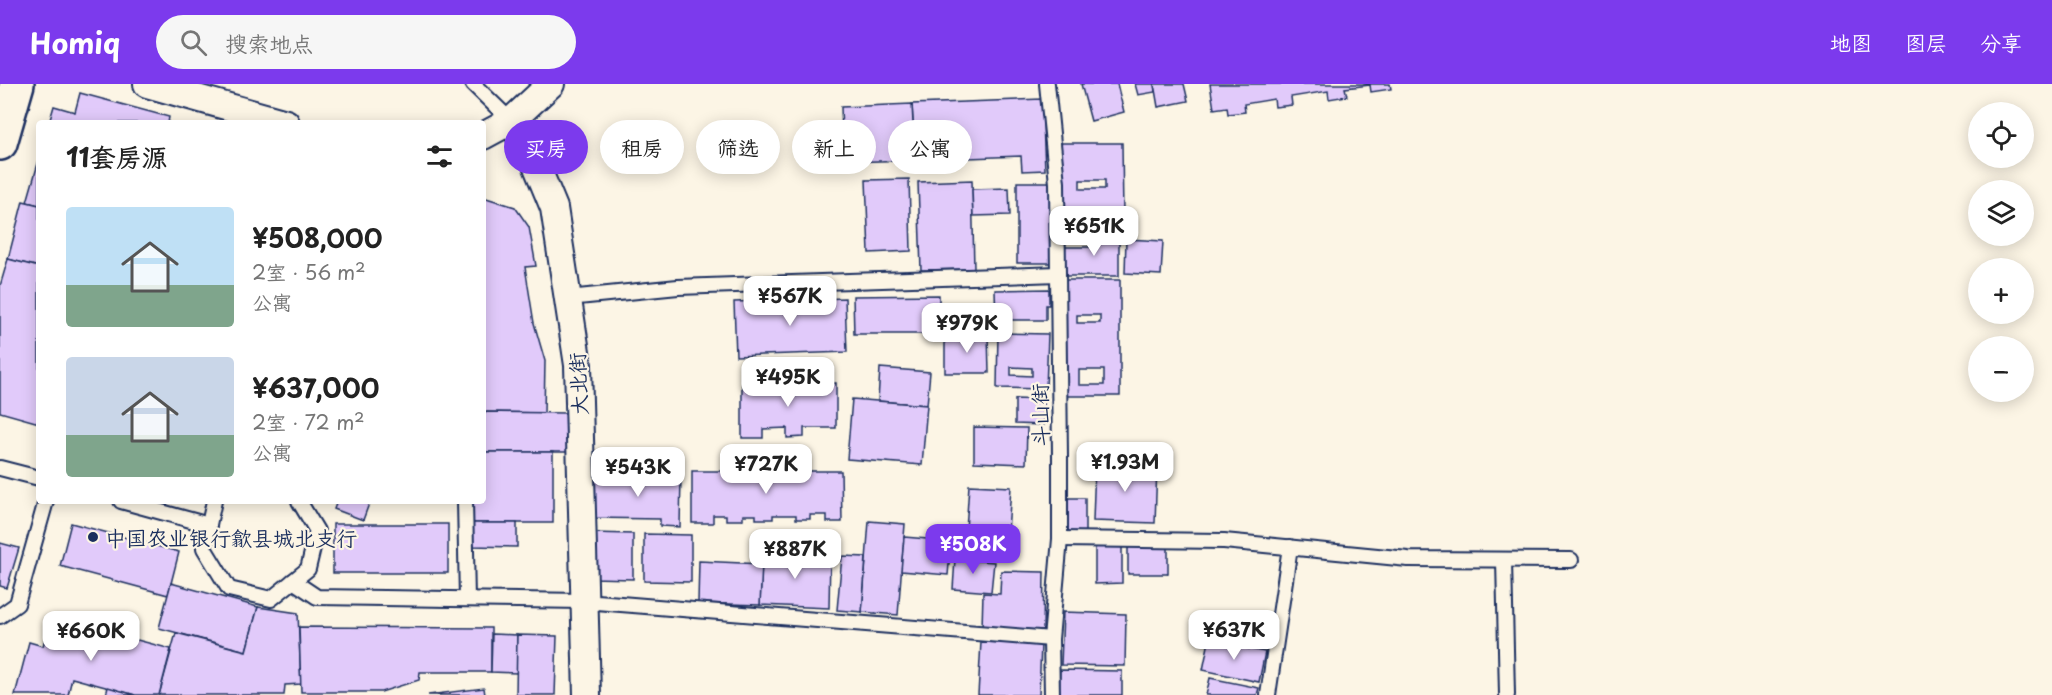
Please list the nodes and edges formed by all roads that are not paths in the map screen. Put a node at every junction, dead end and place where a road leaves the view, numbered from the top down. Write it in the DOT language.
graph roads {
  1 [pos="17,84"];
  2 [pos="147,84"];
  3 [pos="473,84"];
  4 [pos="551,84"];
  5 [pos="1047,84"];
  6 [pos="275,120"];
  7 [pos="510,120"];
  8 [pos="512,120"];
  9 [pos="504,125"];
  10 [pos="486,134"];
  11 [pos="0,143"];
  12 [pos="540,174"];
  13 [pos="1058,274"];
  14 [pos="568,298"];
  15 [pos="0,468"];
  16 [pos="36,477"];
  17 [pos="45,504"];
  18 [pos="132,504"];
  19 [pos="213,504"];
  20 [pos="301,504"];
  21 [pos="465,504"];
  22 [pos="209,525"];
  23 [pos="1060,539"];
  24 [pos="1290,547"];
  25 [pos="1504,560"];
  26 [pos="1571,560"];
  27 [pos="293,581"];
  28 [pos="467,599"];
  29 [pos="584,602"];
  30 [pos="0,616"];
  31 [pos="1051,639"];
  32 [pos="587,695"];
  33 [pos="1052,695"];
  34 [pos="1268,695"];
  35 [pos="1507,695"];
  1 -- 11 [label="main road"];
  2 -- 6 [label="street"];
  3 -- 7 [label="lane"];
  4 -- 8 [label="street"];
  5 -- 13 [label="lane, 斗山街"];
  9 -- 10 [label="street"];
  12 -- 14 [label="street, 大北街"];
  13 -- 14 [label="lane"];
  13 -- 23 [label="lane, 斗山街"];
  14 -- 29 [label="street, 大北街"];
  15 -- 16 [label="lane"];
  17 -- 30 [label="lane"];
  18 -- 22 [label="lane"];
  19 -- 22 [label="lane"];
  20 -- 27 [label="lane"];
  21 -- 28 [label="lane"];
  22 -- 27 [label="lane"];
  23 -- 24 [label="lane"];
  23 -- 31 [label="lane, 斗山街"];
  24 -- 25 [label="lane"];
  24 -- 34 [label="lane"];
  25 -- 26 [label="lane"];
  25 -- 35 [label="lane"];
  27 -- 28 [label="lane"];
  28 -- 29 [label="lane"];
  29 -- 31 [label="lane"];
  29 -- 32 [label="street, 大北街"];
  31 -- 33 [label="lane, 斗山街"];
}
